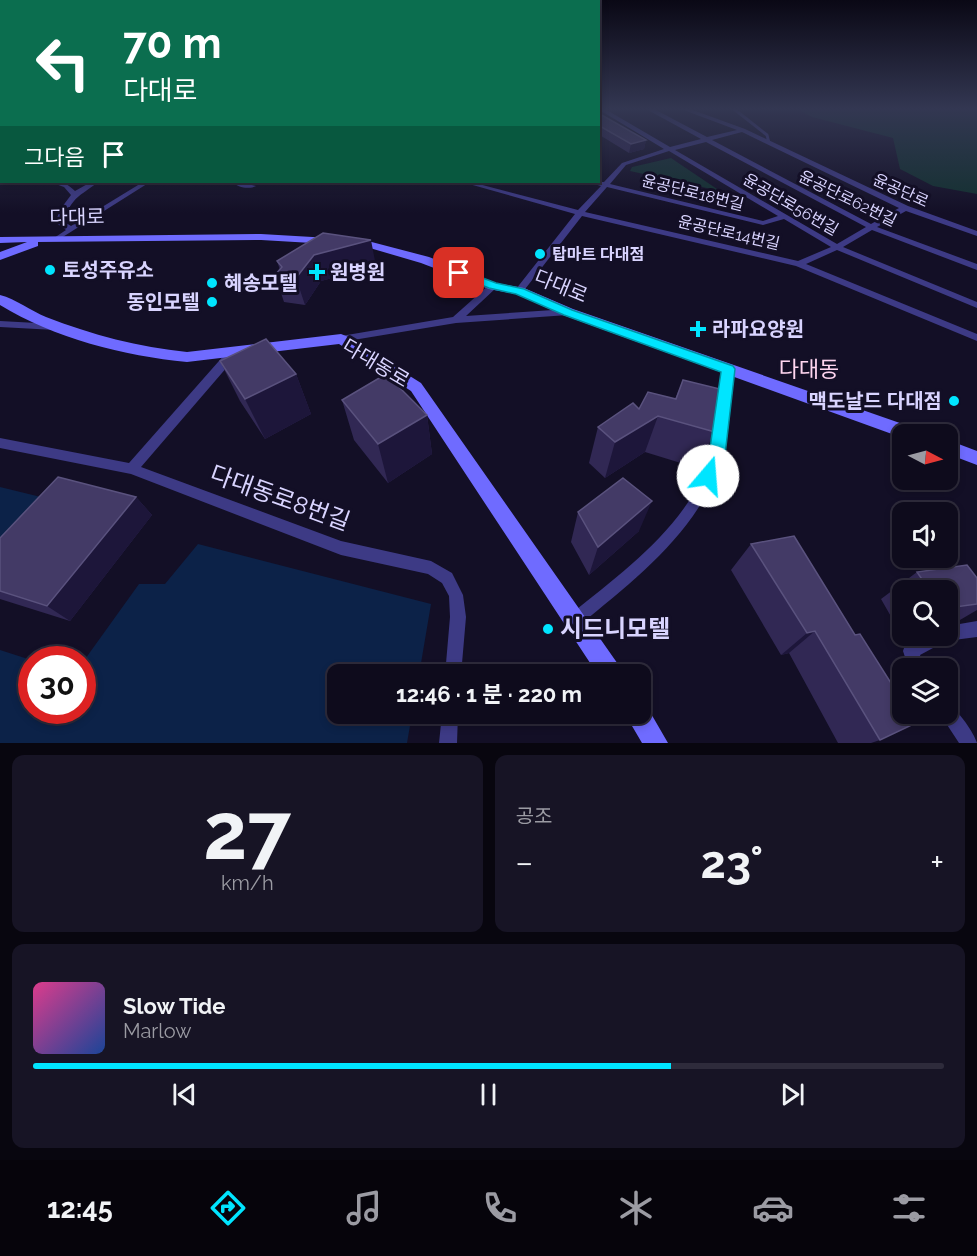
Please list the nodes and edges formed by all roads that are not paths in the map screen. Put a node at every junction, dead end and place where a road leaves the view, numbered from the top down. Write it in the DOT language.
graph roads {
  1 [pos="661,144"];
  2 [pos="692,144"];
  3 [pos="714,144"];
  4 [pos="772,144"];
  5 [pos="670,149"];
  6 [pos="56,183"];
  7 [pos="93,183"];
  8 [pos="145,183"];
  9 [pos="237,183"];
  10 [pos="469,183"];
  11 [pos="598,183"];
  12 [pos="607,185"];
  13 [pos="252,186"];
  14 [pos="73,194"];
  15 [pos="905,208"];
  16 [pos="580,213"];
  17 [pos="785,216"];
  18 [pos="873,228"];
  19 [pos="70,230"];
  20 [pos="977,234"];
  21 [pos="54,238"];
  22 [pos="2,243"];
  23 [pos="837,247"];
  24 [pos="0,256"];
  25 [pos="799,264"];
  26 [pos="977,267"];
  27 [pos="493,286"];
  28 [pos="519,291"];
  29 [pos="0,299"];
  30 [pos="977,306"];
  31 [pos="568,312"];
  32 [pos="456,320"];
  33 [pos="0,324"];
  34 [pos="58,327"];
  35 [pos="977,338"];
  36 [pos="341,339"];
  37 [pos="234,352"];
  38 [pos="728,369"];
  39 [pos="892,427"];
  40 [pos="0,443"];
  41 [pos="958,451"];
  42 [pos="977,458"];
  43 [pos="132,469"];
  44 [pos="576,619"];
  45 [pos="977,629"];
  46 [pos="958,632"];
  47 [pos="921,646"];
  48 [pos="914,658"];
  49 [pos="454,664"];
  50 [pos="605,664"];
  51 [pos="449,724"];
  52 [pos="644,724"];
  53 [pos="956,724"];
  54 [pos="448,743"];
  55 [pos="656,743"];
  56 [pos="969,743"];
  1 -- 5 [label="street, 윤공단로56번길"];
  2 -- 5 [label="street"];
  3 -- 18 [label="street, 윤공단로62번길"];
  4 -- 15 [label="street, 윤공단로"];
  5 -- 12 [label="street"];
  5 -- 17 [label="street, 윤공단로56번길"];
  6 -- 14 [label="street"];
  7 -- 14 [label="street"];
  8 -- 19 [label="street"];
  9 -- 13 [label="street"];
  10 -- 16 [label="street, 윤공단로14번길"];
  11 -- 12 [label="street, 윤공단로18번길"];
  12 -- 16 [label="street"];
  12 -- 17 [label="street, 윤공단로18번길"];
  14 -- 19 [label="street"];
  15 -- 18 [label="street"];
  15 -- 20 [label="street, 윤공단로"];
  16 -- 25 [label="street, 윤공단로14번길"];
  16 -- 28 [label="street"];
  17 -- 23 [label="street, 윤공단로56번길"];
  18 -- 23 [label="street"];
  18 -- 26 [label="street, 윤공단로62번길"];
  19 -- 21 [label="street"];
  21 -- 22 [label="main road, 다대로"];
  21 -- 24 [label="main road"];
  21 -- 27 [label="main road, 다대로"];
  23 -- 25 [label="street"];
  23 -- 30 [label="street, 윤공단로56번길"];
  25 -- 35 [label="street, 윤공단로14번길"];
  27 -- 28 [label="main road, 다대로"];
  27 -- 32 [label="street"];
  28 -- 31 [label="main road, 다대로"];
  29 -- 34 [label="main road, 다대동로"];
  31 -- 32 [label="street"];
  31 -- 38 [label="main road, 다대로"];
  32 -- 36 [label="street"];
  33 -- 34 [label="street"];
  34 -- 37 [label="main road, 다대동로"];
  36 -- 37 [label="main road, 다대동로"];
  36 -- 44 [label="main road, 다대동로"];
  37 -- 43 [label="street"];
  38 -- 39 [label="main road, 다대로"];
  38 -- 44 [label="street"];
  40 -- 43 [label="street, 다대동로8번길"];
  41 -- 42 [label="main road"];
  43 -- 49 [label="street, 다대동로8번길"];
  44 -- 50 [label="main road, 다대동로"];
  45 -- 46 [label="street"];
  47 -- 48 [label="street"];
  51 -- 54 [label="street"];
  52 -- 55 [label="main road"];
  53 -- 56 [label="street"];
}
